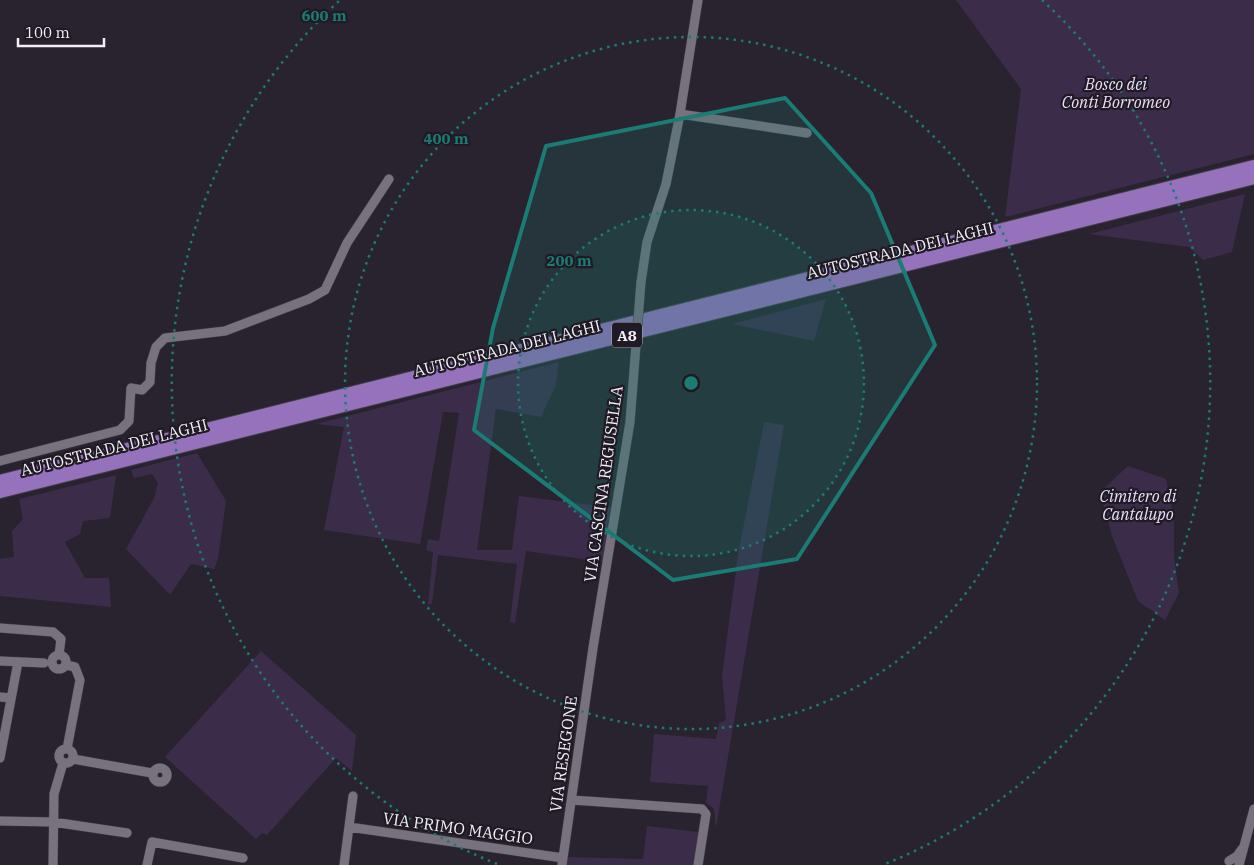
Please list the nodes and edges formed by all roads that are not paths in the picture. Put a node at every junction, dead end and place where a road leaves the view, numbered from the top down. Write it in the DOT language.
graph roads {
  1 [pos="698,0"];
  2 [pos="680,114"];
  3 [pos="807,134"];
  4 [pos="1254,166"];
  5 [pos="1254,178"];
  6 [pos="389,180"];
  7 [pos="0,461"];
  8 [pos="0,481"];
  9 [pos="0,492"];
  10 [pos="0,628"];
  11 [pos="593,648"];
  12 [pos="0,661"];
  13 [pos="18,662"];
  14 [pos="44,663"];
  15 [pos="0,697"];
  16 [pos="11,698"];
  17 [pos="67,749"];
  18 [pos="0,758"];
  19 [pos="73,759"];
  20 [pos="63,763"];
  21 [pos="152,773"];
  22 [pos="354,796"];
  23 [pos="572,800"];
  24 [pos="1254,809"];
  25 [pos="0,821"];
  26 [pos="53,822"];
  27 [pos="349,827"];
  28 [pos="127,833"];
  29 [pos="243,858"];
  30 [pos="563,861"];
  31 [pos="1232,864"];
  32 [pos="53,865"];
  33 [pos="147,865"];
  34 [pos="344,865"];
  35 [pos="698,865"];
  1 -- 2 [label="street, VIA CASCINA REGUSELLA"];
  2 -- 3 [label="street"];
  2 -- 11 [label="street, VIA CASCINA REGUSELLA, bridge"];
  4 -- 8 [label="highway, AUTOSTRADA DEI LAGHI / A8"];
  5 -- 9 [label="highway, AUTOSTRADA DEI LAGHI / A8"];
  6 -- 7 [label="street"];
  10 -- 17 [label="street"];
  11 -- 23 [label="street, VIA RESEGONE"];
  12 -- 13 [label="street"];
  13 -- 14 [label="street"];
  13 -- 16 [label="street"];
  15 -- 16 [label="street"];
  16 -- 18 [label="street"];
  17 -- 19 [label="street"];
  17 -- 20 [label="street"];
  19 -- 20 [label="street"];
  19 -- 21 [label="street"];
  20 -- 26 [label="street"];
  22 -- 27 [label="street"];
  23 -- 30 [label="street, VIA RESEGONE"];
  23 -- 35 [label="street"];
  24 -- 31 [label="street"];
  25 -- 26 [label="street"];
  26 -- 28 [label="street"];
  26 -- 32 [label="street"];
  27 -- 30 [label="street, VIA PRIMO MAGGIO"];
  27 -- 34 [label="street"];
  29 -- 33 [label="street"];
}
